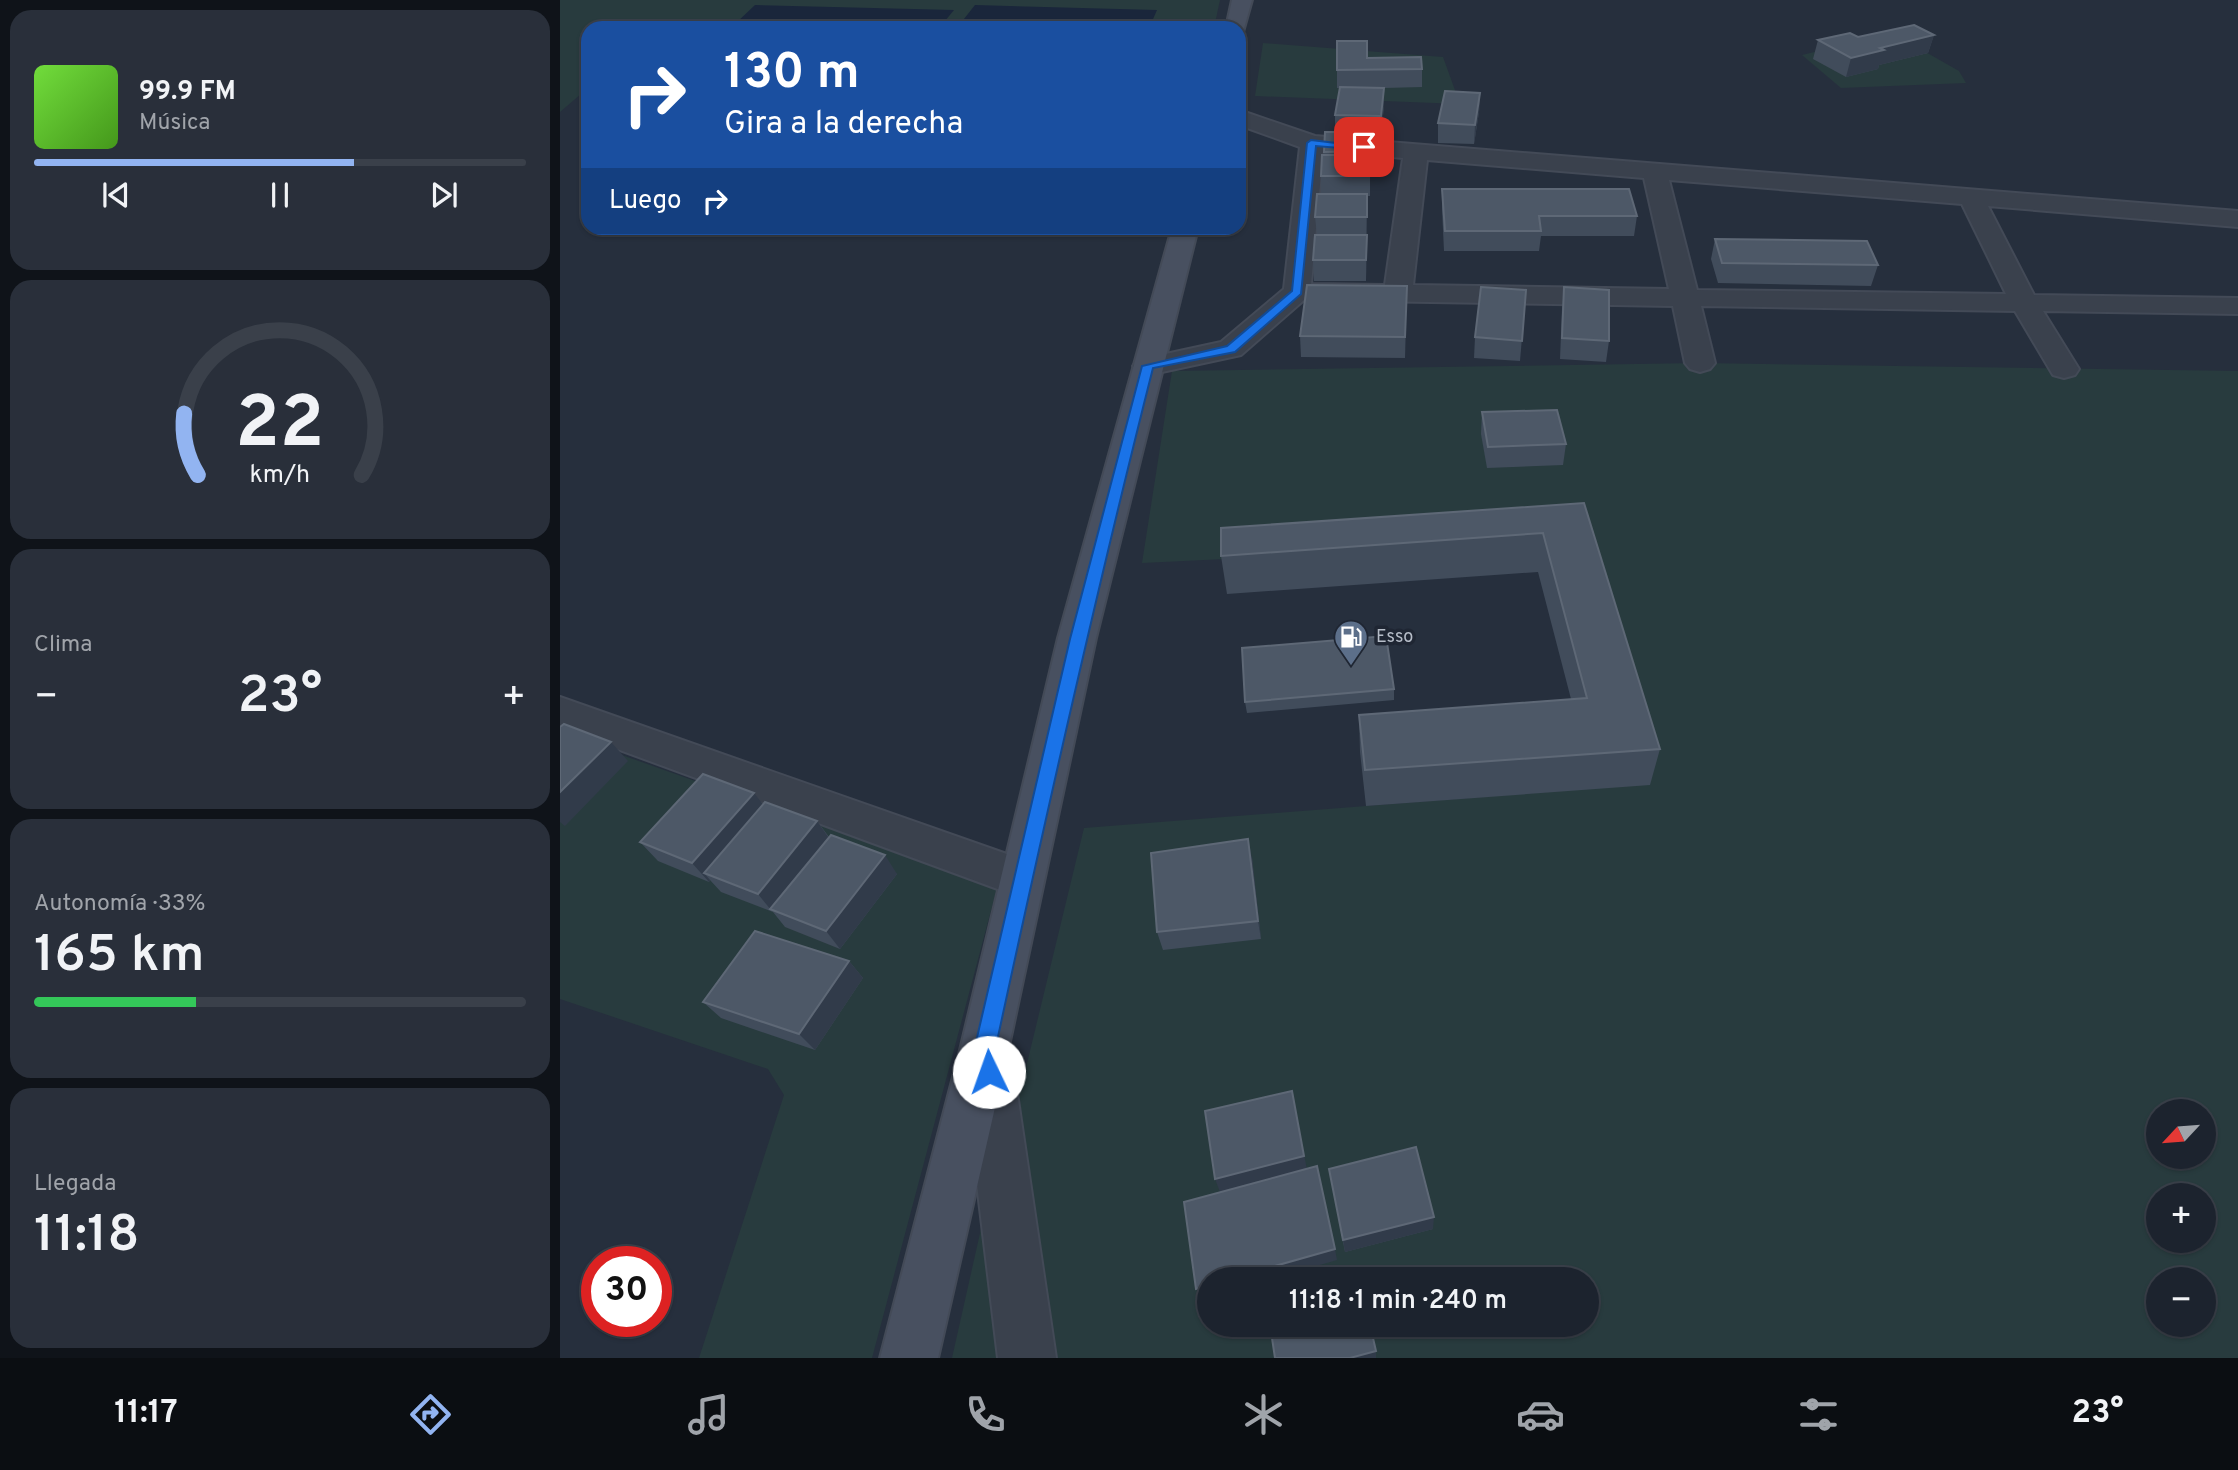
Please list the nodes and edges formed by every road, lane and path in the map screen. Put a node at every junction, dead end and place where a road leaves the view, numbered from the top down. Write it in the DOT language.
graph roads {
  1 [pos="1242,0"];
  2 [pos="1238,21"];
  3 [pos="1246,120"];
  4 [pos="1311,143"];
  5 [pos="1416,151"];
  6 [pos="1655,171"];
  7 [pos="1972,197"];
  8 [pos="2238,219"];
  9 [pos="1183,235"];
  10 [pos="1297,292"];
  11 [pos="1398,293"];
  12 [pos="1686,298"];
  13 [pos="2024,303"];
  14 [pos="2238,306"];
  15 [pos="1700,363"];
  16 [pos="1148,366"];
  17 [pos="2064,369"];
  18 [pos="560,712"];
  19 [pos="1023,879"];
  20 [pos="985,1046"];
  21 [pos="909,1358"];
  22 [pos="1027,1358"];
  1 -- 2 [label="main road"];
  3 -- 4 [label="street"];
  4 -- 5 [label="street"];
  4 -- 10 [label="street"];
  5 -- 6 [label="street"];
  5 -- 11 [label="street"];
  6 -- 7 [label="street"];
  6 -- 12 [label="street"];
  7 -- 8 [label="street"];
  7 -- 13 [label="street"];
  9 -- 16 [label="main road"];
  10 -- 11 [label="street"];
  10 -- 16 [label="street"];
  11 -- 12 [label="street"];
  12 -- 13 [label="street"];
  12 -- 15 [label="street"];
  13 -- 14 [label="street"];
  13 -- 17 [label="street"];
  16 -- 19 [label="main road"];
  18 -- 19 [label="street"];
  19 -- 20 [label="main road"];
  20 -- 21 [label="main road"];
  20 -- 22 [label="street"];
}
